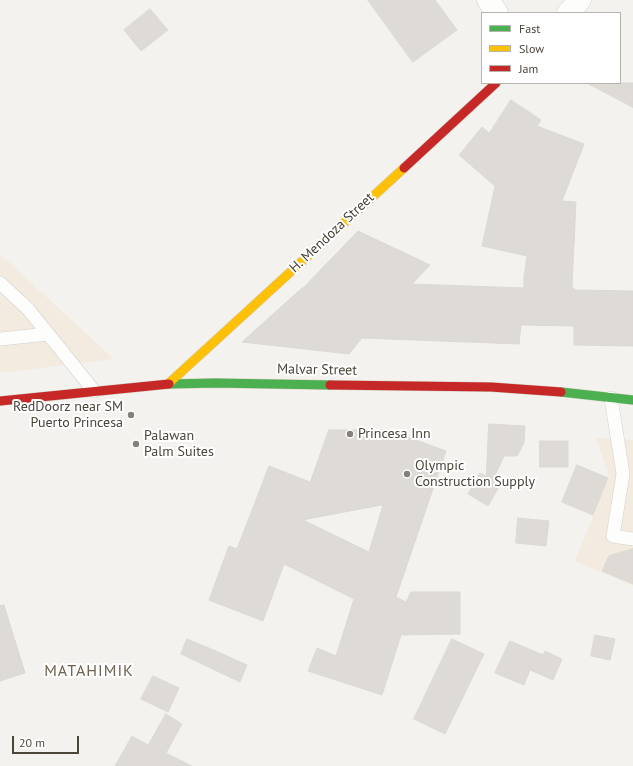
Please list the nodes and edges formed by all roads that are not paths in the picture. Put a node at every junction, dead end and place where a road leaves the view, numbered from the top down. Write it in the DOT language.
graph roads {
  1 [pos="488,0"];
  2 [pos="580,0"];
  3 [pos="496,12"];
  4 [pos="569,12"];
  5 [pos="495,84"];
  6 [pos="0,283"];
  7 [pos="48,334"];
  8 [pos="0,339"];
  9 [pos="168,384"];
  10 [pos="94,391"];
  11 [pos="611,398"];
  12 [pos="633,400"];
  13 [pos="0,401"];
  14 [pos="633,539"];
  1 -- 3 [label="street"];
  2 -- 4 [label="street"];
  5 -- 9 [label="main road, H. Mendoza Street"];
  6 -- 7 [label="lane"];
  7 -- 8 [label="lane"];
  7 -- 10 [label="lane"];
  9 -- 10 [label="main road, Malvar Street"];
  9 -- 11 [label="main road, Malvar Street"];
  10 -- 13 [label="main road, Malvar Street"];
  11 -- 12 [label="main road, Malvar Street"];
  11 -- 14 [label="lane"];
}
